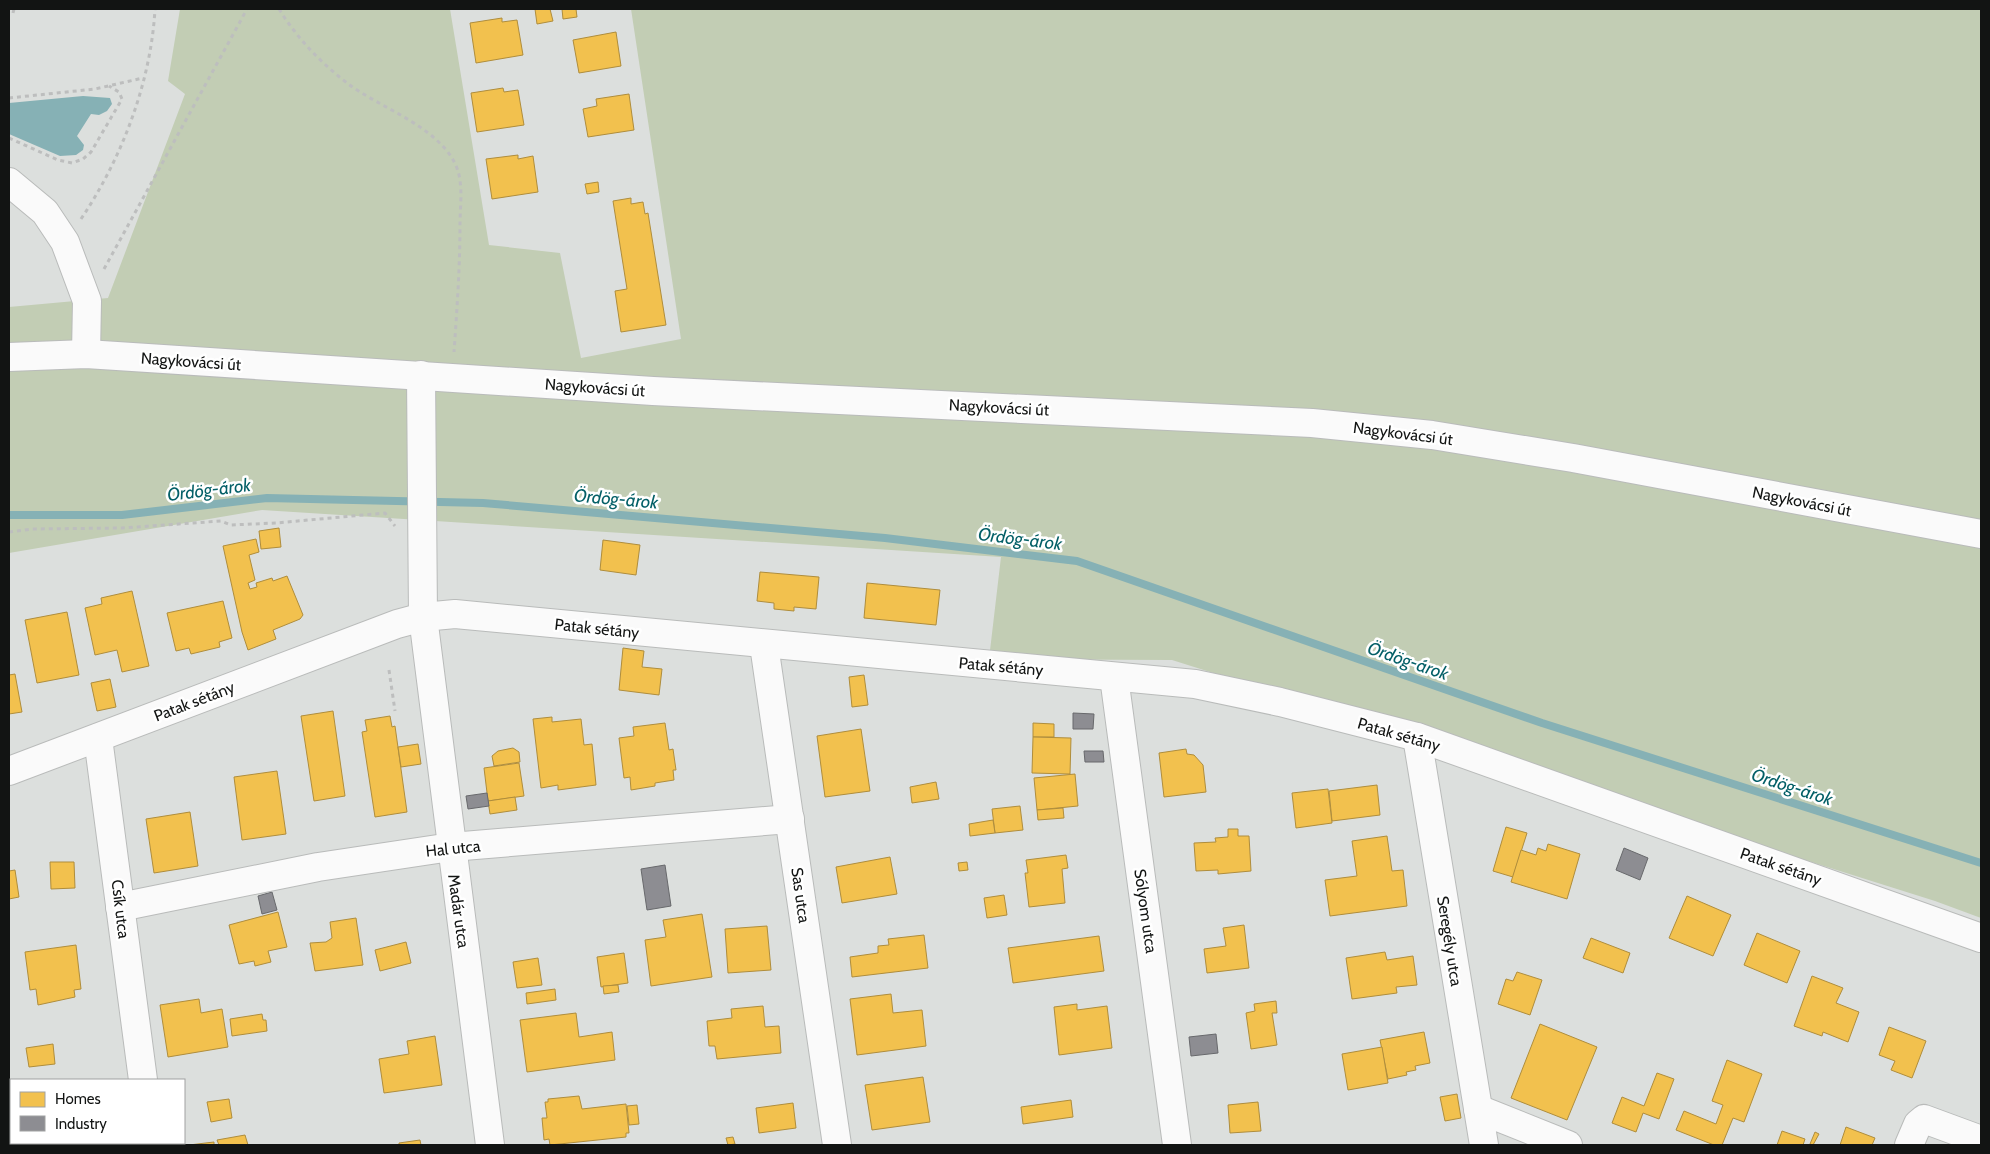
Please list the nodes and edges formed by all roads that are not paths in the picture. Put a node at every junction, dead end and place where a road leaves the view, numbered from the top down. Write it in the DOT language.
graph roads {
  1 [pos="9,182"];
  2 [pos="86,354"];
  3 [pos="9,357"];
  4 [pos="421,375"];
  5 [pos="1981,534"];
  6 [pos="423,617"];
  7 [pos="764,645"];
  8 [pos="1114,677"];
  9 [pos="1417,737"];
  10 [pos="98,738"];
  11 [pos="9,771"];
  12 [pos="790,819"];
  13 [pos="451,847"];
  14 [pos="120,907"];
  15 [pos="1981,938"];
  16 [pos="142,1079"];
  17 [pos="1478,1109"];
  18 [pos="1981,1140"];
  19 [pos="490,1145"];
  20 [pos="837,1145"];
  21 [pos="1177,1145"];
  22 [pos="1484,1145"];
  23 [pos="1568,1145"];
  24 [pos="1909,1145"];
  1 -- 2 [label="street"];
  2 -- 3 [label="street, Nagykovácsi út"];
  2 -- 4 [label="street, Nagykovácsi út"];
  4 -- 5 [label="street, Nagykovácsi út"];
  4 -- 6 [label="street, Madár utca"];
  6 -- 7 [label="street, Patak sétány"];
  6 -- 10 [label="street, Patak sétány"];
  6 -- 13 [label="street, Madár utca"];
  7 -- 8 [label="street, Patak sétány"];
  7 -- 12 [label="street, Sas utca"];
  8 -- 9 [label="street, Patak sétány"];
  8 -- 21 [label="street, Sólyom utca"];
  9 -- 15 [label="street, Patak sétány"];
  9 -- 17 [label="street, Seregély utca"];
  10 -- 11 [label="street, Patak sétány"];
  10 -- 14 [label="street, Csík utca"];
  12 -- 13 [label="street, Hal utca"];
  12 -- 20 [label="street, Sas utca"];
  13 -- 14 [label="street, Hal utca"];
  13 -- 19 [label="street, Madár utca"];
  14 -- 16 [label="street, Csík utca"];
  17 -- 22 [label="street, Seregély utca"];
  17 -- 23 [label="street"];
  18 -- 24 [label="street"];
}
